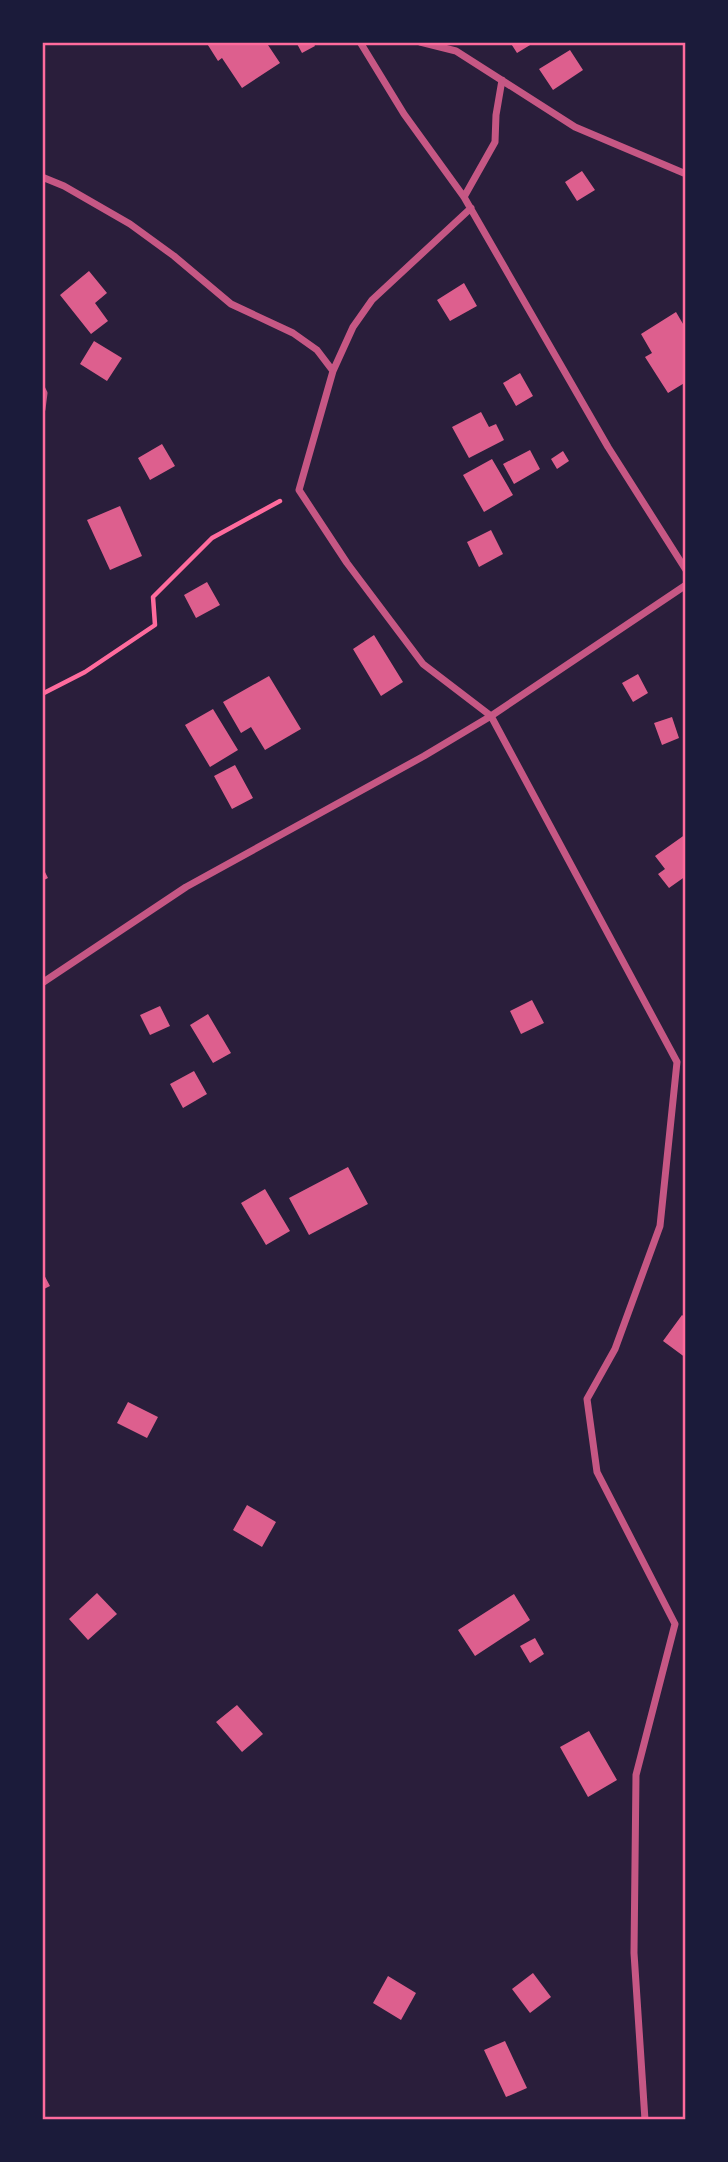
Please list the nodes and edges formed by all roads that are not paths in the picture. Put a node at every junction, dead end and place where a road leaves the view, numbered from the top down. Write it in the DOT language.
graph roads {
  1 [pos="360,42"];
  2 [pos="421,42"];
  3 [pos="502,80"];
  4 [pos="686,174"];
  5 [pos="42,177"];
  6 [pos="464,197"];
  7 [pos="471,208"];
  8 [pos="333,371"];
  9 [pos="42,389"];
  10 [pos="42,409"];
  11 [pos="686,570"];
  12 [pos="686,585"];
  13 [pos="491,716"];
  14 [pos="42,983"];
  15 [pos="645,2120"];
  1 -- 6 [label="street"];
  2 -- 3 [label="street"];
  3 -- 4 [label="street"];
  3 -- 6 [label="street"];
  5 -- 8 [label="street"];
  6 -- 7 [label="street"];
  7 -- 8 [label="street"];
  7 -- 11 [label="street"];
  8 -- 13 [label="street"];
  9 -- 10 [label="street"];
  12 -- 13 [label="street"];
  13 -- 14 [label="street"];
  13 -- 15 [label="street"];
}
